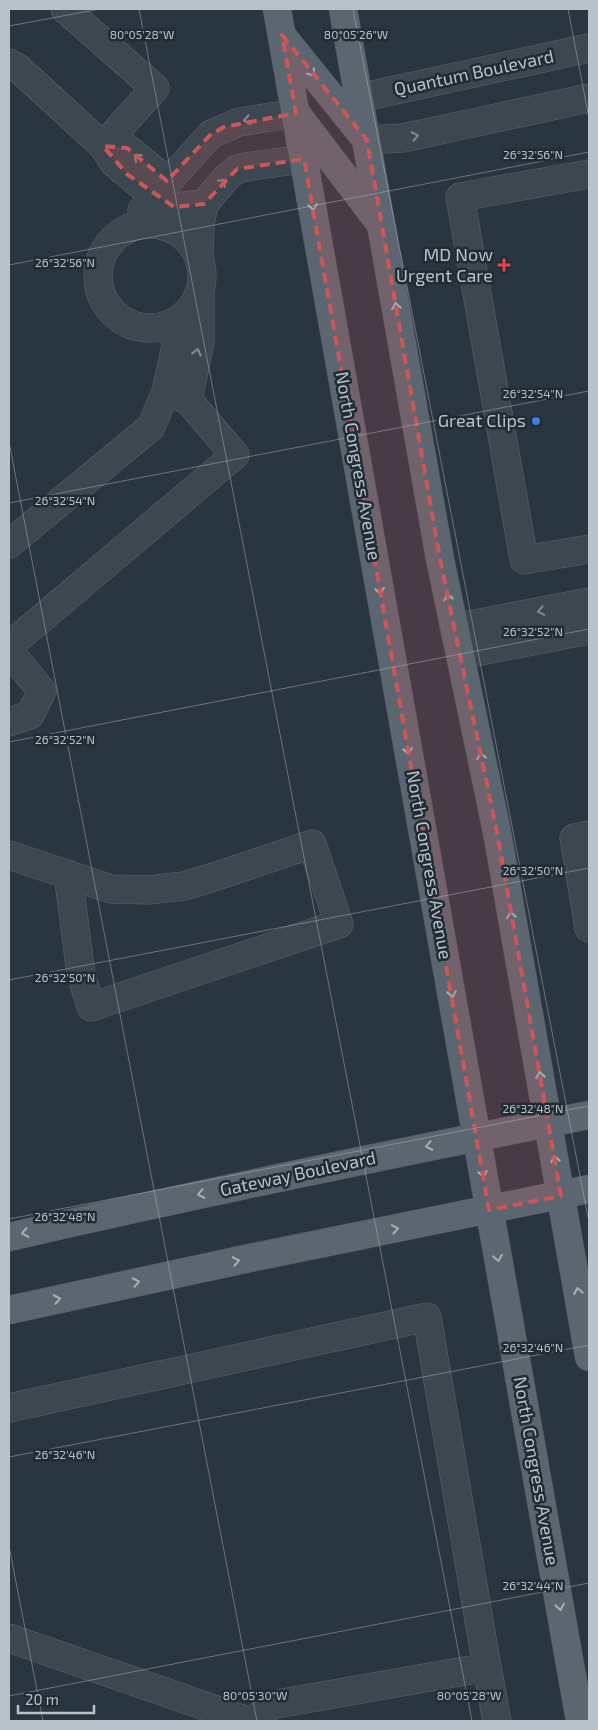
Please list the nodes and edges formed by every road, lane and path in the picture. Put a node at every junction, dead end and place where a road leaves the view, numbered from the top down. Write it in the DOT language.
graph roads {
  1 [pos="65,9"];
  2 [pos="343,9"];
  3 [pos="280,22"];
  4 [pos="589,48"];
  5 [pos="9,63"];
  6 [pos="359,98"];
  7 [pos="589,98"];
  8 [pos="296,113"];
  9 [pos="366,140"];
  10 [pos="103,146"];
  11 [pos="304,159"];
  12 [pos="589,174"];
  13 [pos="160,189"];
  14 [pos="204,204"];
  15 [pos="381,226"];
  16 [pos="122,233"];
  17 [pos="199,258"];
  18 [pos="200,291"];
  19 [pos="166,326"];
  20 [pos="177,396"];
  21 [pos="9,544"];
  22 [pos="589,549"];
  23 [pos="589,602"];
  24 [pos="454,628"];
  25 [pos="589,630"];
  26 [pos="9,646"];
  27 [pos="9,651"];
  28 [pos="460,655"];
  29 [pos="9,722"];
  30 [pos="589,835"];
  31 [pos="9,855"];
  32 [pos="68,874"];
  33 [pos="589,928"];
  34 [pos="589,1116"];
  35 [pos="548,1123"];
  36 [pos="476,1137"];
  37 [pos="589,1189"];
  38 [pos="561,1196"];
  39 [pos="489,1210"];
  40 [pos="9,1237"];
  41 [pos="9,1310"];
  42 [pos="589,1357"];
  43 [pos="9,1408"];
  44 [pos="9,1638"];
  45 [pos="487,1667"];
  46 [pos="248,1721"];
  47 [pos="254,1721"];
  48 [pos="497,1721"];
  49 [pos="580,1721"];
  1 -- 10 [label="street"];
  2 -- 6 [label="main road"];
  3 -- 8 [label="main road, North Congress Avenue"];
  3 -- 9 [label="main road, one-way"];
  4 -- 6 [label="street, Quantum Boulevard"];
  5 -- 10 [label="street"];
  6 -- 9 [label="main road"];
  9 -- 7 [label="street, one-way"];
  8 -- 11 [label="main road, North Congress Avenue"];
  8 -- 13 [label="street, one-way"];
  8 -- 15 [label="main road"];
  9 -- 15 [label="main road"];
  10 -- 13 [label="street"];
  14 -- 11 [label="street, one-way"];
  11 -- 36 [label="main road, North Congress Avenue, one-way"];
  12 -- 22 [label="street"];
  13 -- 14 [label="street"];
  13 -- 16 [label="street"];
  14 -- 17 [label="street"];
  24 -- 15 [label="main road, one-way"];
  16 -- 17 [label="street"];
  16 -- 19 [label="street"];
  17 -- 18 [label="street"];
  18 -- 19 [label="street"];
  20 -- 18 [label="street, one-way"];
  19 -- 20 [label="street"];
  20 -- 21 [label="street"];
  20 -- 26 [label="street"];
  23 -- 24 [label="street, one-way"];
  24 -- 28 [label="main road"];
  25 -- 28 [label="street"];
  27 -- 29 [label="street"];
  35 -- 28 [label="main road, one-way"];
  30 -- 33 [label="street"];
  31 -- 32 [label="street"];
  32 -- 32 [label="street"];
  34 -- 35 [label="main road, Gateway Boulevard"];
  35 -- 36 [label="main road, Gateway Boulevard"];
  38 -- 35 [label="main road, one-way"];
  36 -- 39 [label="main road, North Congress Avenue, one-way"];
  36 -- 40 [label="main road, Gateway Boulevard, one-way"];
  37 -- 38 [label="main road"];
  38 -- 39 [label="main road"];
  42 -- 38 [label="main road, one-way"];
  41 -- 39 [label="main road, one-way"];
  39 -- 49 [label="main road, North Congress Avenue, one-way"];
  43 -- 45 [label="street"];
  44 -- 46 [label="street"];
  45 -- 47 [label="street"];
  45 -- 48 [label="street"];
}
